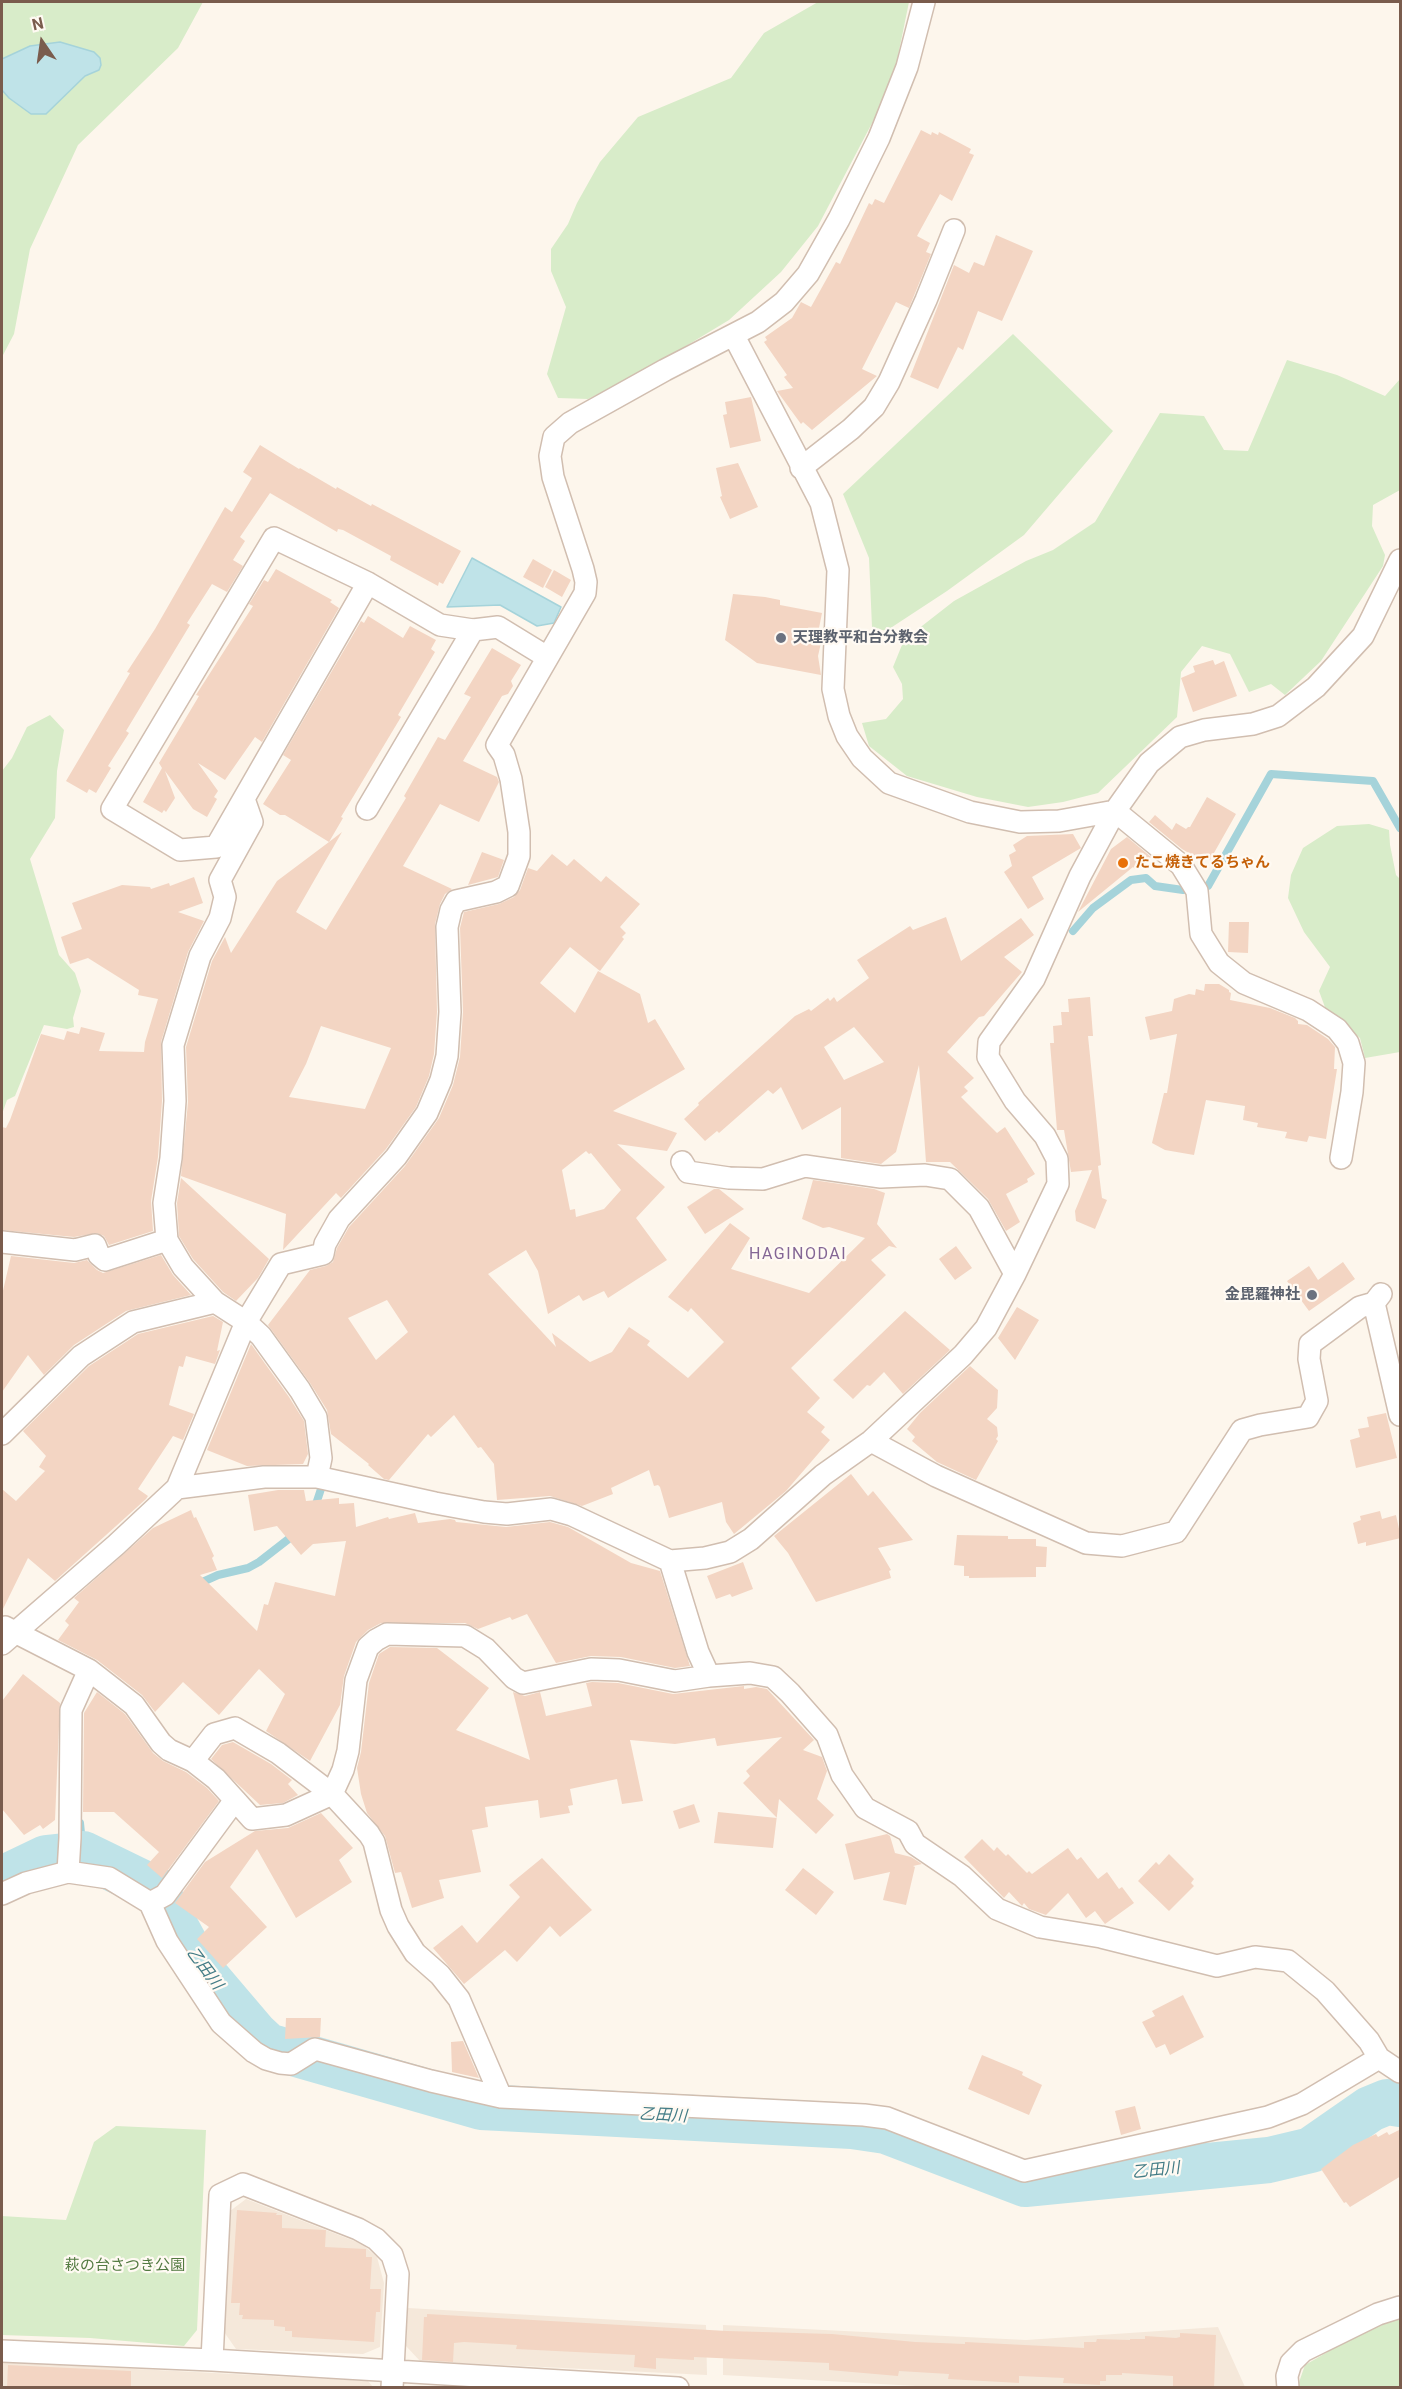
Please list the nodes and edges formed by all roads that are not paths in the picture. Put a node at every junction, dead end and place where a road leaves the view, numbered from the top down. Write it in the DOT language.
graph roads {
  1 [pos="924,2"];
  2 [pos="954,230"];
  3 [pos="734,336"];
  4 [pos="801,468"];
  5 [pos="1401,560"];
  6 [pos="368,584"];
  7 [pos="473,630"];
  8 [pos="547,657"];
  9 [pos="244,799"];
  10 [pos="367,809"];
  11 [pos="1115,811"];
  12 [pos="1341,1158"];
  13 [pos="682,1162"];
  14 [pos="166,1240"];
  15 [pos="2,1242"];
  16 [pos="1015,1274"];
  17 [pos="215,1302"];
  18 [pos="246,1322"];
  19 [pos="1401,1415"];
  20 [pos="2,1434"];
  21 [pos="871,1441"];
  22 [pos="317,1477"];
  23 [pos="177,1488"];
  24 [pos="670,1561"];
  25 [pos="6,1634"];
  26 [pos="97,1675"];
  27 [pos="710,1676"];
  28 [pos="193,1761"];
  29 [pos="332,1794"];
  30 [pos="235,1800"];
  31 [pos="68,1872"];
  32 [pos="2,1894"];
  33 [pos="150,1903"];
  34 [pos="1379,2058"];
  35 [pos="1401,2072"];
  36 [pos="501,2097"];
  37 [pos="1401,2307"];
  38 [pos="2,2351"];
  39 [pos="212,2360"];
  40 [pos="392,2380"];
  41 [pos="678,2388"];
  42 [pos="1288,2388"];
  1 -- 3 [label="street"];
  2 -- 4 [label="street"];
  3 -- 4 [label="street"];
  3 -- 8 [label="street"];
  4 -- 11 [label="street"];
  5 -- 11 [label="street"];
  6 -- 7 [label="street"];
  6 -- 9 [label="street"];
  6 -- 9 [label="street"];
  7 -- 8 [label="street"];
  7 -- 10 [label="street"];
  8 -- 18 [label="street"];
  9 -- 14 [label="street"];
  11 -- 12 [label="street"];
  11 -- 16 [label="street"];
  13 -- 16 [label="street"];
  14 -- 15 [label="street"];
  14 -- 17 [label="street"];
  16 -- 21 [label="street"];
  17 -- 18 [label="street"];
  17 -- 20 [label="street"];
  18 -- 22 [label="street"];
  18 -- 23 [label="street"];
  19 -- 21 [label="street"];
  21 -- 24 [label="street"];
  22 -- 23 [label="street"];
  22 -- 24 [label="street"];
  23 -- 25 [label="street"];
  24 -- 27 [label="street"];
  25 -- 26 [label="street"];
  26 -- 28 [label="street"];
  26 -- 31 [label="street"];
  27 -- 29 [label="street"];
  27 -- 34 [label="street"];
  28 -- 29 [label="street"];
  28 -- 30 [label="street"];
  29 -- 30 [label="street"];
  29 -- 36 [label="street"];
  30 -- 33 [label="street"];
  31 -- 32 [label="street"];
  31 -- 33 [label="street"];
  33 -- 36 [label="street"];
  34 -- 35 [label="street"];
  34 -- 36 [label="street"];
  37 -- 42 [label="street"];
  38 -- 39 [label="street"];
  39 -- 40 [label="street"];
  39 -- 40 [label="street"];
  40 -- 41 [label="street"];
}
